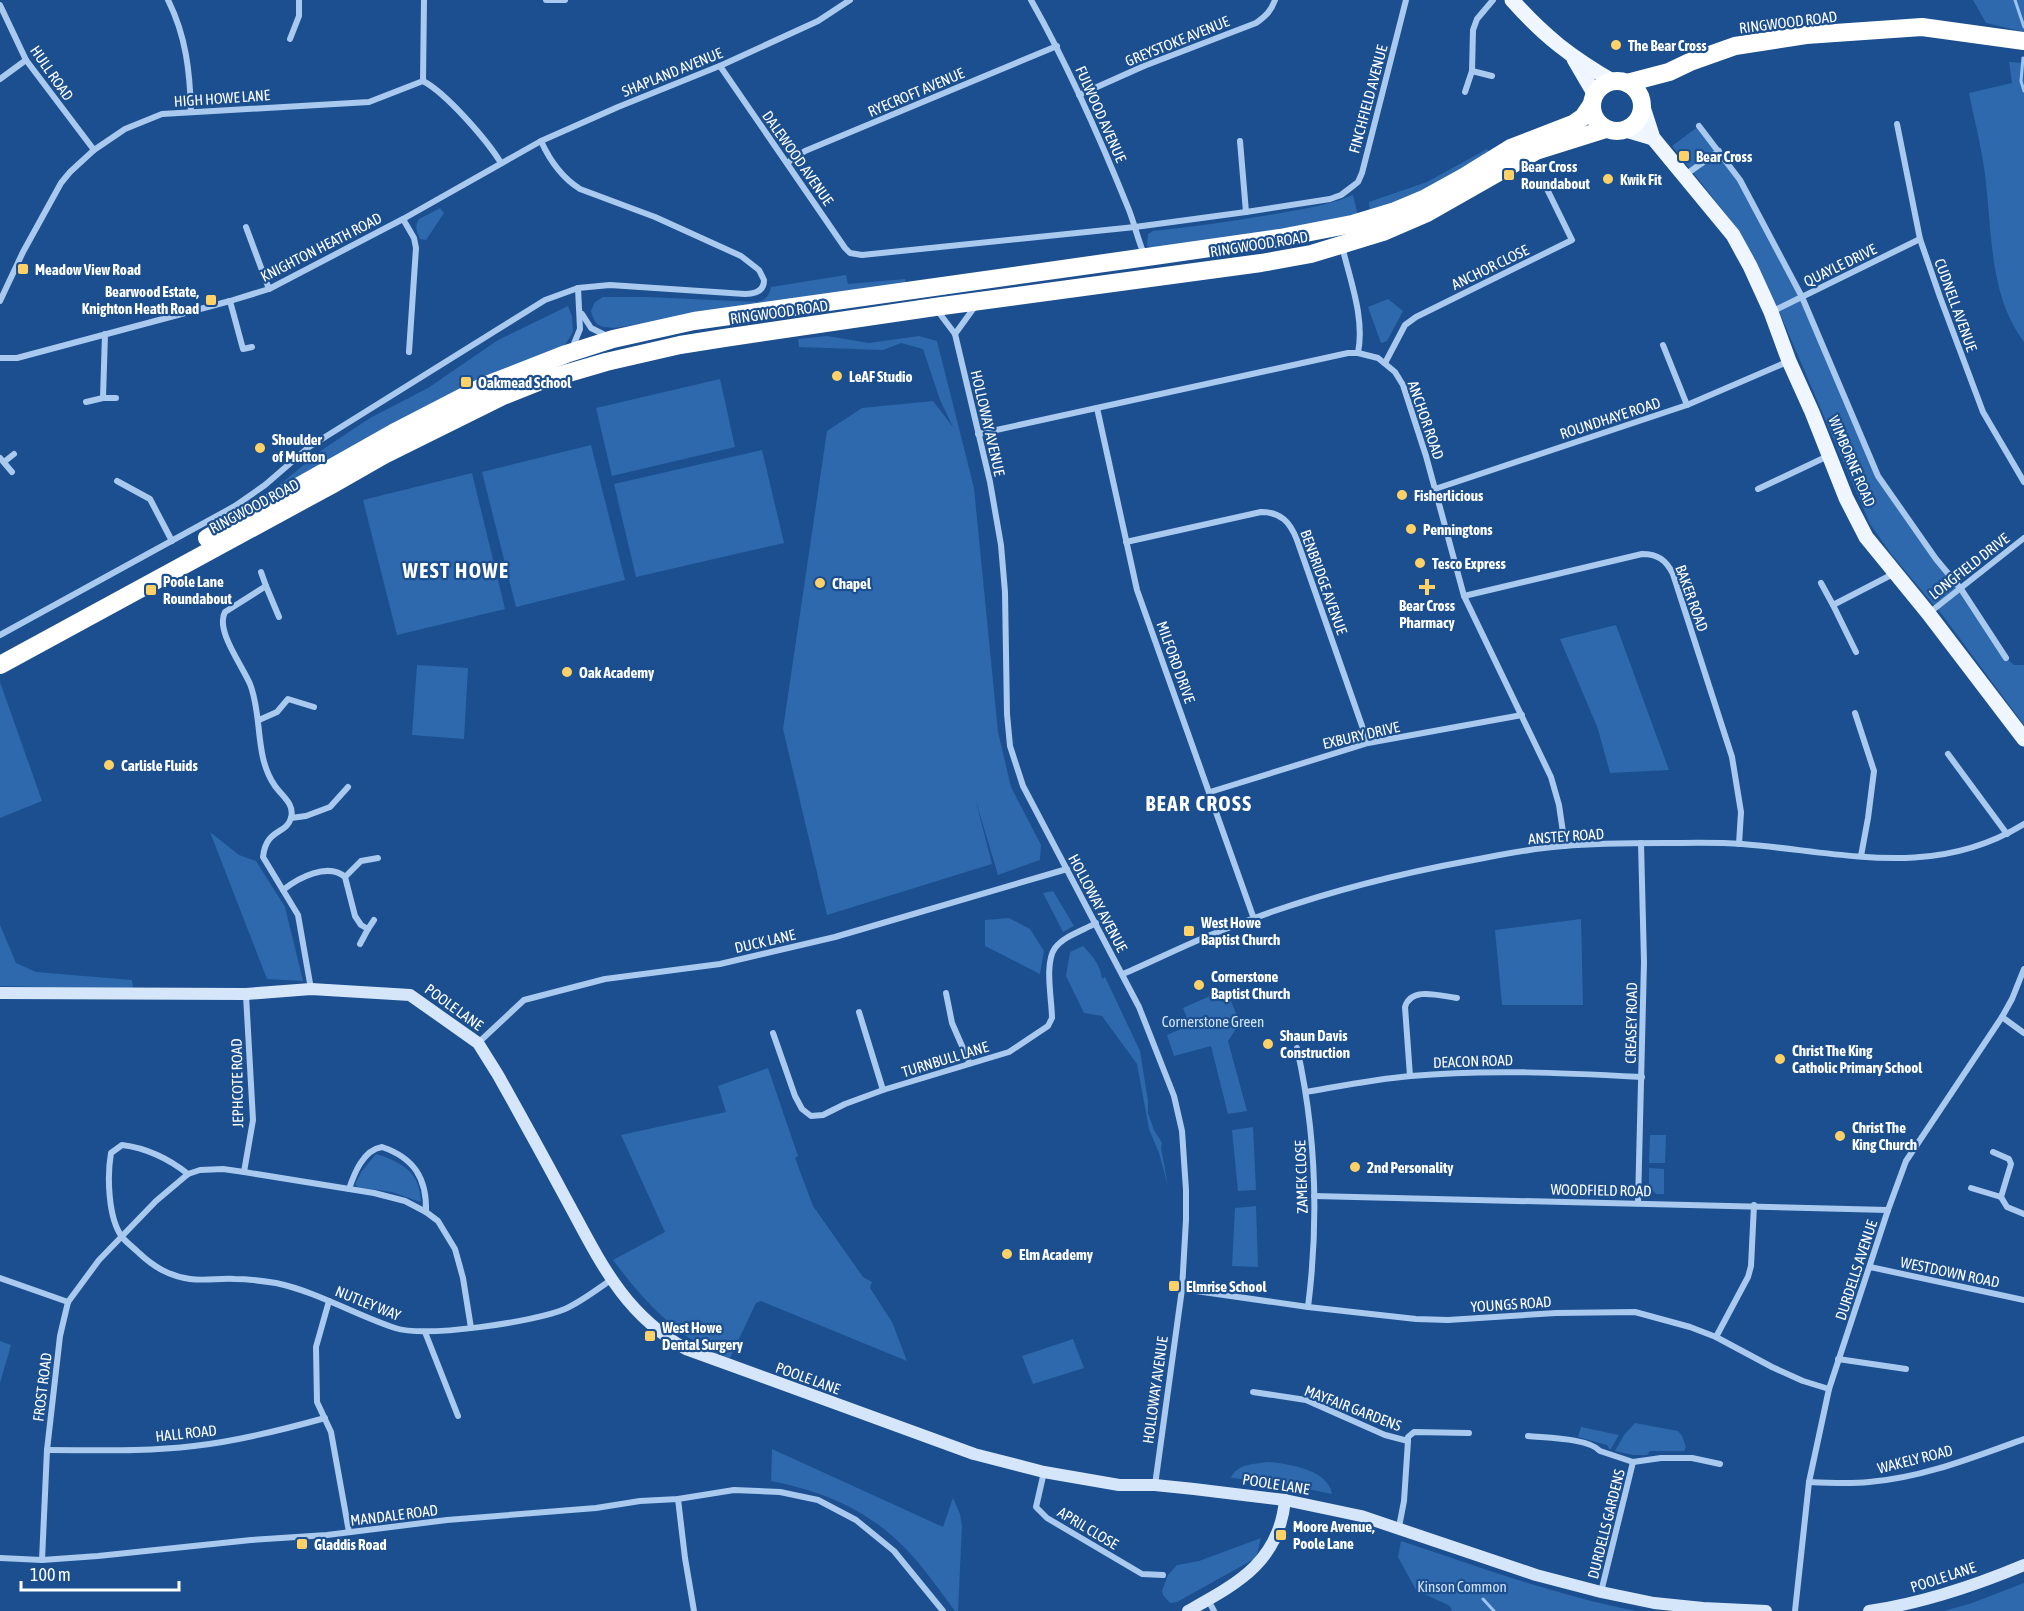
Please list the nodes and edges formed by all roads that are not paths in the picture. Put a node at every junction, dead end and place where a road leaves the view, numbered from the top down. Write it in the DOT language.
graph roads {
  1 [pos="299,0"];
  2 [pos="424,0"];
  3 [pos="546,0"];
  4 [pos="565,0"];
  5 [pos="850,0"];
  6 [pos="1031,0"];
  7 [pos="1275,0"];
  8 [pos="1406,0"];
  9 [pos="1493,0"];
  10 [pos="1512,0"];
  11 [pos="171,1"];
  12 [pos="0,5"];
  13 [pos="290,39"];
  14 [pos="2024,41"];
  15 [pos="1057,46"];
  16 [pos="1572,57"];
  17 [pos="26,60"];
  18 [pos="720,66"];
  19 [pos="1472,71"];
  20 [pos="1669,72"];
  21 [pos="1492,76"];
  22 [pos="0,79"];
  23 [pos="423,81"];
  24 [pos="1620,83"];
  25 [pos="1465,92"];
  26 [pos="1079,95"];
  27 [pos="1593,100"];
  28 [pos="1641,101"];
  29 [pos="191,112"];
  30 [pos="1897,124"];
  31 [pos="1699,126"];
  32 [pos="1606,129"];
  33 [pos="1626,130"];
  34 [pos="1653,138"];
  35 [pos="541,141"];
  36 [pos="1240,141"];
  37 [pos="94,150"];
  38 [pos="1251,151"];
  39 [pos="1719,151"];
  40 [pos="1241,152"];
  41 [pos="501,163"];
  42 [pos="787,163"];
  43 [pos="1685,175"];
  44 [pos="1545,185"];
  45 [pos="1246,212"];
  46 [pos="403,219"];
  47 [pos="246,227"];
  48 [pos="1136,227"];
  49 [pos="1920,239"];
  50 [pos="1139,242"];
  51 [pos="1342,245"];
  52 [pos="1154,256"];
  53 [pos="1125,259"];
  54 [pos="3,287"];
  55 [pos="578,288"];
  56 [pos="269,289"];
  57 [pos="1802,297"];
  58 [pos="230,301"];
  59 [pos="0,302"];
  60 [pos="978,302"];
  61 [pos="935,307"];
  62 [pos="580,310"];
  63 [pos="1771,312"];
  64 [pos="105,334"];
  65 [pos="955,334"];
  66 [pos="613,339"];
  67 [pos="1663,345"];
  68 [pos="252,347"];
  69 [pos="243,350"];
  70 [pos="234,352"];
  71 [pos="409,352"];
  72 [pos="1358,353"];
  73 [pos="566,354"];
  74 [pos="0,358"];
  75 [pos="1789,361"];
  76 [pos="1385,363"];
  77 [pos="103,398"];
  78 [pos="116,398"];
  79 [pos="86,402"];
  80 [pos="1687,405"];
  81 [pos="1097,408"];
  82 [pos="978,434"];
  83 [pos="14,454"];
  84 [pos="1829,456"];
  85 [pos="2,460"];
  86 [pos="12,472"];
  87 [pos="117,481"];
  88 [pos="2024,482"];
  89 [pos="1436,489"];
  90 [pos="1758,489"];
  91 [pos="2024,538"];
  92 [pos="172,541"];
  93 [pos="1126,542"];
  94 [pos="261,572"];
  95 [pos="1895,573"];
  96 [pos="1821,583"];
  97 [pos="267,586"];
  98 [pos="1961,589"];
  99 [pos="1464,596"];
  100 [pos="1833,605"];
  101 [pos="1928,613"];
  102 [pos="279,617"];
  103 [pos="0,635"];
  104 [pos="0,651"];
  105 [pos="1857,652"];
  106 [pos="2006,658"];
  107 [pos="0,665"];
  108 [pos="314,707"];
  109 [pos="1855,713"];
  110 [pos="1522,715"];
  111 [pos="259,720"];
  112 [pos="2024,739"];
  113 [pos="1368,743"];
  114 [pos="1948,754"];
  115 [pos="348,788"];
  116 [pos="1210,792"];
  117 [pos="291,818"];
  118 [pos="2024,824"];
  119 [pos="2007,834"];
  120 [pos="1641,843"];
  121 [pos="1739,844"];
  122 [pos="1565,846"];
  123 [pos="1861,856"];
  124 [pos="378,858"];
  125 [pos="1067,868"];
  126 [pos="345,877"];
  127 [pos="283,890"];
  128 [pos="1254,919"];
  129 [pos="374,920"];
  130 [pos="1096,922"];
  131 [pos="368,929"];
  132 [pos="360,944"];
  133 [pos="2024,969"];
  134 [pos="1123,974"];
  135 [pos="311,989"];
  136 [pos="0,993"];
  137 [pos="946,993"];
  138 [pos="246,994"];
  139 [pos="1457,998"];
  140 [pos="859,1012"];
  141 [pos="2002,1017"];
  142 [pos="773,1033"];
  143 [pos="2024,1033"];
  144 [pos="478,1043"];
  145 [pos="1297,1048"];
  146 [pos="969,1062"];
  147 [pos="1410,1076"];
  148 [pos="1642,1077"];
  149 [pos="883,1090"];
  150 [pos="1306,1092"];
  151 [pos="1993,1152"];
  152 [pos="244,1172"];
  153 [pos="188,1174"];
  154 [pos="1971,1188"];
  155 [pos="349,1189"];
  156 [pos="1314,1196"];
  157 [pos="2001,1197"];
  158 [pos="1638,1203"];
  159 [pos="1754,1205"];
  160 [pos="1888,1210"];
  161 [pos="426,1212"];
  162 [pos="2024,1214"];
  163 [pos="122,1236"];
  164 [pos="1870,1267"];
  165 [pos="0,1278"];
  166 [pos="611,1280"];
  167 [pos="1182,1289"];
  168 [pos="2024,1300"];
  169 [pos="329,1301"];
  170 [pos="68,1302"];
  171 [pos="1308,1307"];
  172 [pos="471,1328"];
  173 [pos="425,1332"];
  174 [pos="1716,1337"];
  175 [pos="1839,1359"];
  176 [pos="1906,1369"];
  177 [pos="1829,1389"];
  178 [pos="1253,1392"];
  179 [pos="458,1416"];
  180 [pos="325,1418"];
  181 [pos="1469,1433"];
  182 [pos="1528,1436"];
  183 [pos="2024,1439"];
  184 [pos="1408,1441"];
  185 [pos="47,1450"];
  186 [pos="1633,1462"];
  187 [pos="1720,1464"];
  188 [pos="1044,1472"];
  189 [pos="1809,1482"];
  190 [pos="1155,1485"];
  191 [pos="678,1499"];
  192 [pos="1285,1500"];
  193 [pos="1399,1527"];
  194 [pos="349,1532"];
  195 [pos="0,1558"];
  196 [pos="42,1560"];
  197 [pos="2024,1565"];
  198 [pos="1163,1575"];
  199 [pos="1601,1592"];
  200 [pos="1211,1605"];
  201 [pos="694,1611"];
  202 [pos="943,1611"];
  203 [pos="1188,1611"];
  204 [pos="1766,1611"];
  205 [pos="1795,1611"];
  206 [pos="1869,1611"];
  1 -- 13 [label="street"];
  2 -- 23 [label="street"];
  3 -- 4 [label="street"];
  5 -- 18 [label="street, SHAPLAND AVENUE"];
  6 -- 15 [label="street, FULWOOD AVENUE"];
  7 -- 26 [label="street, GREYSTOKE AVENUE"];
  8 -- 45 [label="street, FINCHFIELD AVENUE"];
  9 -- 19 [label="street"];
  10 -- 16 [label="main road"];
  11 -- 29 [label="street"];
  12 -- 17 [label="street, HULL ROAD"];
  14 -- 20 [label="highway, RINGWOOD ROAD"];
  15 -- 26 [label="street, FULWOOD AVENUE"];
  15 -- 42 [label="street, RYECROFT AVENUE"];
  16 -- 24 [label="main road"];
  16 -- 27 [label="main road"];
  17 -- 22 [label="street"];
  17 -- 37 [label="street, HULL ROAD"];
  18 -- 35 [label="street, SHAPLAND AVENUE"];
  18 -- 42 [label="street, DALEWOOD AVENUE"];
  19 -- 21 [label="street"];
  19 -- 25 [label="street"];
  20 -- 24 [label="highway, RINGWOOD ROAD"];
  20 -- 28 [label="highway, RINGWOOD ROAD"];
  23 -- 29 [label="street, HIGH HOWE LANE"];
  23 -- 41 [label="street"];
  24 -- 27 [label="highway"];
  24 -- 28 [label="highway"];
  26 -- 48 [label="street, FULWOOD AVENUE"];
  27 -- 32 [label="highway"];
  27 -- 52 [label="highway, RINGWOOD ROAD"];
  28 -- 33 [label="highway"];
  28 -- 34 [label="main road, WIMBORNE ROAD"];
  29 -- 37 [label="street, HIGH HOWE LANE"];
  30 -- 49 [label="street, CUDNELL AVENUE"];
  31 -- 39 [label="street, WIMBORNE ROAD"];
  32 -- 33 [label="highway"];
  32 -- 51 [label="highway, RINGWOOD ROAD"];
  33 -- 34 [label="main road"];
  34 -- 43 [label="main road, WIMBORNE ROAD"];
  35 -- 41 [label="street, SHAPLAND AVENUE"];
  35 -- 55 [label="street, RINGWOOD ROAD"];
  36 -- 40 [label="street"];
  37 -- 54 [label="street, HIGH HOWE LANE"];
  38 -- 40 [label="street"];
  39 -- 43 [label="street"];
  39 -- 57 [label="street, WIMBORNE ROAD"];
  40 -- 45 [label="street"];
  41 -- 46 [label="street, KNIGHTON HEATH ROAD"];
  42 -- 48 [label="street, DALEWOOD AVENUE"];
  43 -- 63 [label="main road, WIMBORNE ROAD"];
  44 -- 76 [label="street, ANCHOR CLOSE"];
  45 -- 48 [label="street"];
  46 -- 56 [label="street, KNIGHTON HEATH ROAD"];
  46 -- 71 [label="street"];
  47 -- 56 [label="street"];
  48 -- 50 [label="street, FULWOOD AVENUE"];
  49 -- 57 [label="street, QUAYLE DRIVE"];
  49 -- 88 [label="street, CUDNELL AVENUE"];
  50 -- 52 [label="street"];
  50 -- 53 [label="street"];
  51 -- 60 [label="highway, RINGWOOD ROAD"];
  51 -- 72 [label="street"];
  52 -- 53 [label="highway, RINGWOOD ROAD"];
  53 -- 66 [label="highway, RINGWOOD ROAD"];
  54 -- 59 [label="street, HIGH HOWE LANE"];
  55 -- 62 [label="street"];
  55 -- 92 [label="street, RINGWOOD ROAD"];
  56 -- 58 [label="street, KNIGHTON HEATH ROAD"];
  57 -- 63 [label="street, QUAYLE DRIVE"];
  57 -- 98 [label="street, WIMBORNE ROAD"];
  58 -- 64 [label="street, KNIGHTON HEATH ROAD"];
  58 -- 69 [label="street"];
  60 -- 61 [label="highway, RINGWOOD ROAD"];
  60 -- 65 [label="street"];
  61 -- 65 [label="street, HOLLOWAY AVENUE"];
  61 -- 107 [label="highway, RINGWOOD ROAD"];
  62 -- 66 [label="street"];
  62 -- 73 [label="street"];
  63 -- 75 [label="main road, WIMBORNE ROAD"];
  64 -- 74 [label="street, KNIGHTON HEATH ROAD"];
  64 -- 77 [label="street"];
  65 -- 82 [label="street, HOLLOWAY AVENUE"];
  66 -- 73 [label="highway, RINGWOOD ROAD"];
  67 -- 80 [label="street"];
  68 -- 69 [label="street"];
  69 -- 70 [label="street"];
  72 -- 76 [label="street"];
  72 -- 81 [label="street"];
  73 -- 104 [label="highway, RINGWOOD ROAD"];
  75 -- 80 [label="street, ROUNDHAYE ROAD"];
  75 -- 84 [label="main road, WIMBORNE ROAD"];
  76 -- 89 [label="street, ANCHOR ROAD"];
  77 -- 78 [label="street"];
  77 -- 79 [label="street"];
  80 -- 89 [label="street, ROUNDHAYE ROAD"];
  81 -- 82 [label="street"];
  81 -- 93 [label="street, MILFORD DRIVE"];
  82 -- 125 [label="street, HOLLOWAY AVENUE"];
  83 -- 85 [label="street"];
  84 -- 90 [label="street"];
  84 -- 95 [label="main road, WIMBORNE ROAD"];
  85 -- 86 [label="street"];
  87 -- 92 [label="street"];
  89 -- 99 [label="street, ANCHOR ROAD"];
  91 -- 98 [label="street, LONGFIELD DRIVE"];
  92 -- 103 [label="street, RINGWOOD ROAD"];
  93 -- 113 [label="street, BENBRIDGE AVENUE"];
  93 -- 116 [label="street, MILFORD DRIVE"];
  94 -- 97 [label="street"];
  95 -- 100 [label="street"];
  95 -- 101 [label="main road, WIMBORNE ROAD"];
  96 -- 100 [label="street"];
  97 -- 102 [label="street"];
  97 -- 111 [label="street"];
  98 -- 101 [label="street, LONGFIELD DRIVE"];
  98 -- 106 [label="street, WIMBORNE ROAD"];
  99 -- 110 [label="street, ANCHOR ROAD"];
  99 -- 121 [label="street, BAKER ROAD"];
  100 -- 105 [label="street"];
  101 -- 112 [label="main road, WIMBORNE ROAD"];
  108 -- 111 [label="street"];
  109 -- 123 [label="street"];
  110 -- 113 [label="street, EXBURY DRIVE"];
  110 -- 122 [label="street, ANCHOR ROAD"];
  111 -- 117 [label="street"];
  113 -- 116 [label="street, EXBURY DRIVE"];
  114 -- 119 [label="street"];
  115 -- 117 [label="street"];
  116 -- 128 [label="street, MILFORD DRIVE"];
  117 -- 127 [label="street"];
  118 -- 119 [label="street, ANSTEY ROAD"];
  119 -- 123 [label="street, ANSTEY ROAD"];
  120 -- 121 [label="street, ANSTEY ROAD"];
  120 -- 122 [label="street, ANSTEY ROAD"];
  120 -- 148 [label="street, CREASEY ROAD"];
  121 -- 123 [label="street, ANSTEY ROAD"];
  122 -- 128 [label="street, ANSTEY ROAD"];
  124 -- 126 [label="street"];
  125 -- 130 [label="street, HOLLOWAY AVENUE"];
  125 -- 144 [label="street, DUCK LANE"];
  126 -- 127 [label="street"];
  126 -- 131 [label="street"];
  127 -- 135 [label="street"];
  128 -- 134 [label="street, ANSTEY ROAD"];
  129 -- 131 [label="street"];
  130 -- 134 [label="street, HOLLOWAY AVENUE"];
  130 -- 146 [label="street, TURNBULL LANE"];
  131 -- 132 [label="street"];
  133 -- 141 [label="street, DURDELLS AVENUE"];
  134 -- 167 [label="street, HOLLOWAY AVENUE"];
  135 -- 138 [label="street, POOLE LANE"];
  135 -- 144 [label="street, POOLE LANE"];
  136 -- 138 [label="street, POOLE LANE"];
  137 -- 146 [label="street"];
  138 -- 152 [label="street, JEPHCOTE ROAD"];
  139 -- 147 [label="street"];
  140 -- 149 [label="street"];
  141 -- 143 [label="street"];
  141 -- 160 [label="street, DURDELLS AVENUE"];
  142 -- 149 [label="street, TURNBULL LANE"];
  144 -- 166 [label="street, POOLE LANE"];
  145 -- 150 [label="street, ZAMEK CLOSE"];
  146 -- 149 [label="street, TURNBULL LANE"];
  147 -- 148 [label="street, DEACON ROAD"];
  147 -- 150 [label="street, DEACON ROAD"];
  148 -- 158 [label="street, CREASEY ROAD"];
  150 -- 156 [label="street, ZAMEK CLOSE"];
  151 -- 157 [label="street"];
  152 -- 153 [label="street, FROST ROAD"];
  152 -- 155 [label="street, FROST ROAD"];
  153 -- 163 [label="street, FROST ROAD"];
  153 -- 163 [label="street"];
  154 -- 157 [label="street"];
  155 -- 161 [label="street, FROST ROAD"];
  155 -- 161 [label="street"];
  156 -- 158 [label="street, WOODFIELD ROAD"];
  156 -- 171 [label="street, ZAMEK CLOSE"];
  157 -- 162 [label="street"];
  158 -- 159 [label="street, WOODFIELD ROAD"];
  159 -- 160 [label="street, WOODFIELD ROAD"];
  159 -- 174 [label="street"];
  160 -- 164 [label="street, DURDELLS AVENUE"];
  161 -- 172 [label="street, FROST ROAD"];
  163 -- 169 [label="street, NUTLEY WAY"];
  163 -- 170 [label="street, FROST ROAD"];
  164 -- 168 [label="street, WESTDOWN ROAD"];
  164 -- 175 [label="street, DURDELLS AVENUE"];
  165 -- 170 [label="street"];
  166 -- 172 [label="street, NUTLEY WAY"];
  166 -- 188 [label="street, POOLE LANE"];
  167 -- 171 [label="street, YOUNGS ROAD"];
  167 -- 190 [label="street, HOLLOWAY AVENUE"];
  169 -- 173 [label="street, NUTLEY WAY"];
  169 -- 180 [label="street"];
  170 -- 185 [label="street, FROST ROAD"];
  171 -- 174 [label="street, YOUNGS ROAD"];
  172 -- 173 [label="street, NUTLEY WAY"];
  173 -- 179 [label="street"];
  174 -- 177 [label="street, YOUNGS ROAD"];
  175 -- 176 [label="street"];
  175 -- 177 [label="street, DURDELLS AVENUE"];
  177 -- 189 [label="street, DURDELLS AVENUE"];
  178 -- 184 [label="street, MAYFAIR GARDENS"];
  180 -- 185 [label="street, HALL ROAD"];
  180 -- 194 [label="street"];
  181 -- 184 [label="street, MAYFAIR GARDENS"];
  182 -- 186 [label="street, DURDELLS GARDENS"];
  183 -- 189 [label="street, WAKELY ROAD"];
  184 -- 193 [label="street, MAYFAIR GARDENS"];
  185 -- 196 [label="street, FROST ROAD"];
  186 -- 187 [label="street, DURDELLS GARDENS"];
  186 -- 199 [label="street, DURDELLS GARDENS"];
  188 -- 190 [label="street, POOLE LANE"];
  188 -- 198 [label="street, APRIL CLOSE"];
  189 -- 205 [label="street, DURDELLS AVENUE"];
  190 -- 192 [label="street, POOLE LANE"];
  191 -- 194 [label="street, MANDALE ROAD"];
  191 -- 201 [label="street"];
  191 -- 202 [label="street, MANDALE ROAD"];
  192 -- 193 [label="street, POOLE LANE"];
  192 -- 200 [label="street"];
  193 -- 199 [label="street, POOLE LANE"];
  194 -- 196 [label="street, MANDALE ROAD"];
  195 -- 196 [label="street, MANDALE ROAD"];
  197 -- 206 [label="street, POOLE LANE"];
  199 -- 204 [label="street, POOLE LANE"];
  200 -- 203 [label="street"];
}
